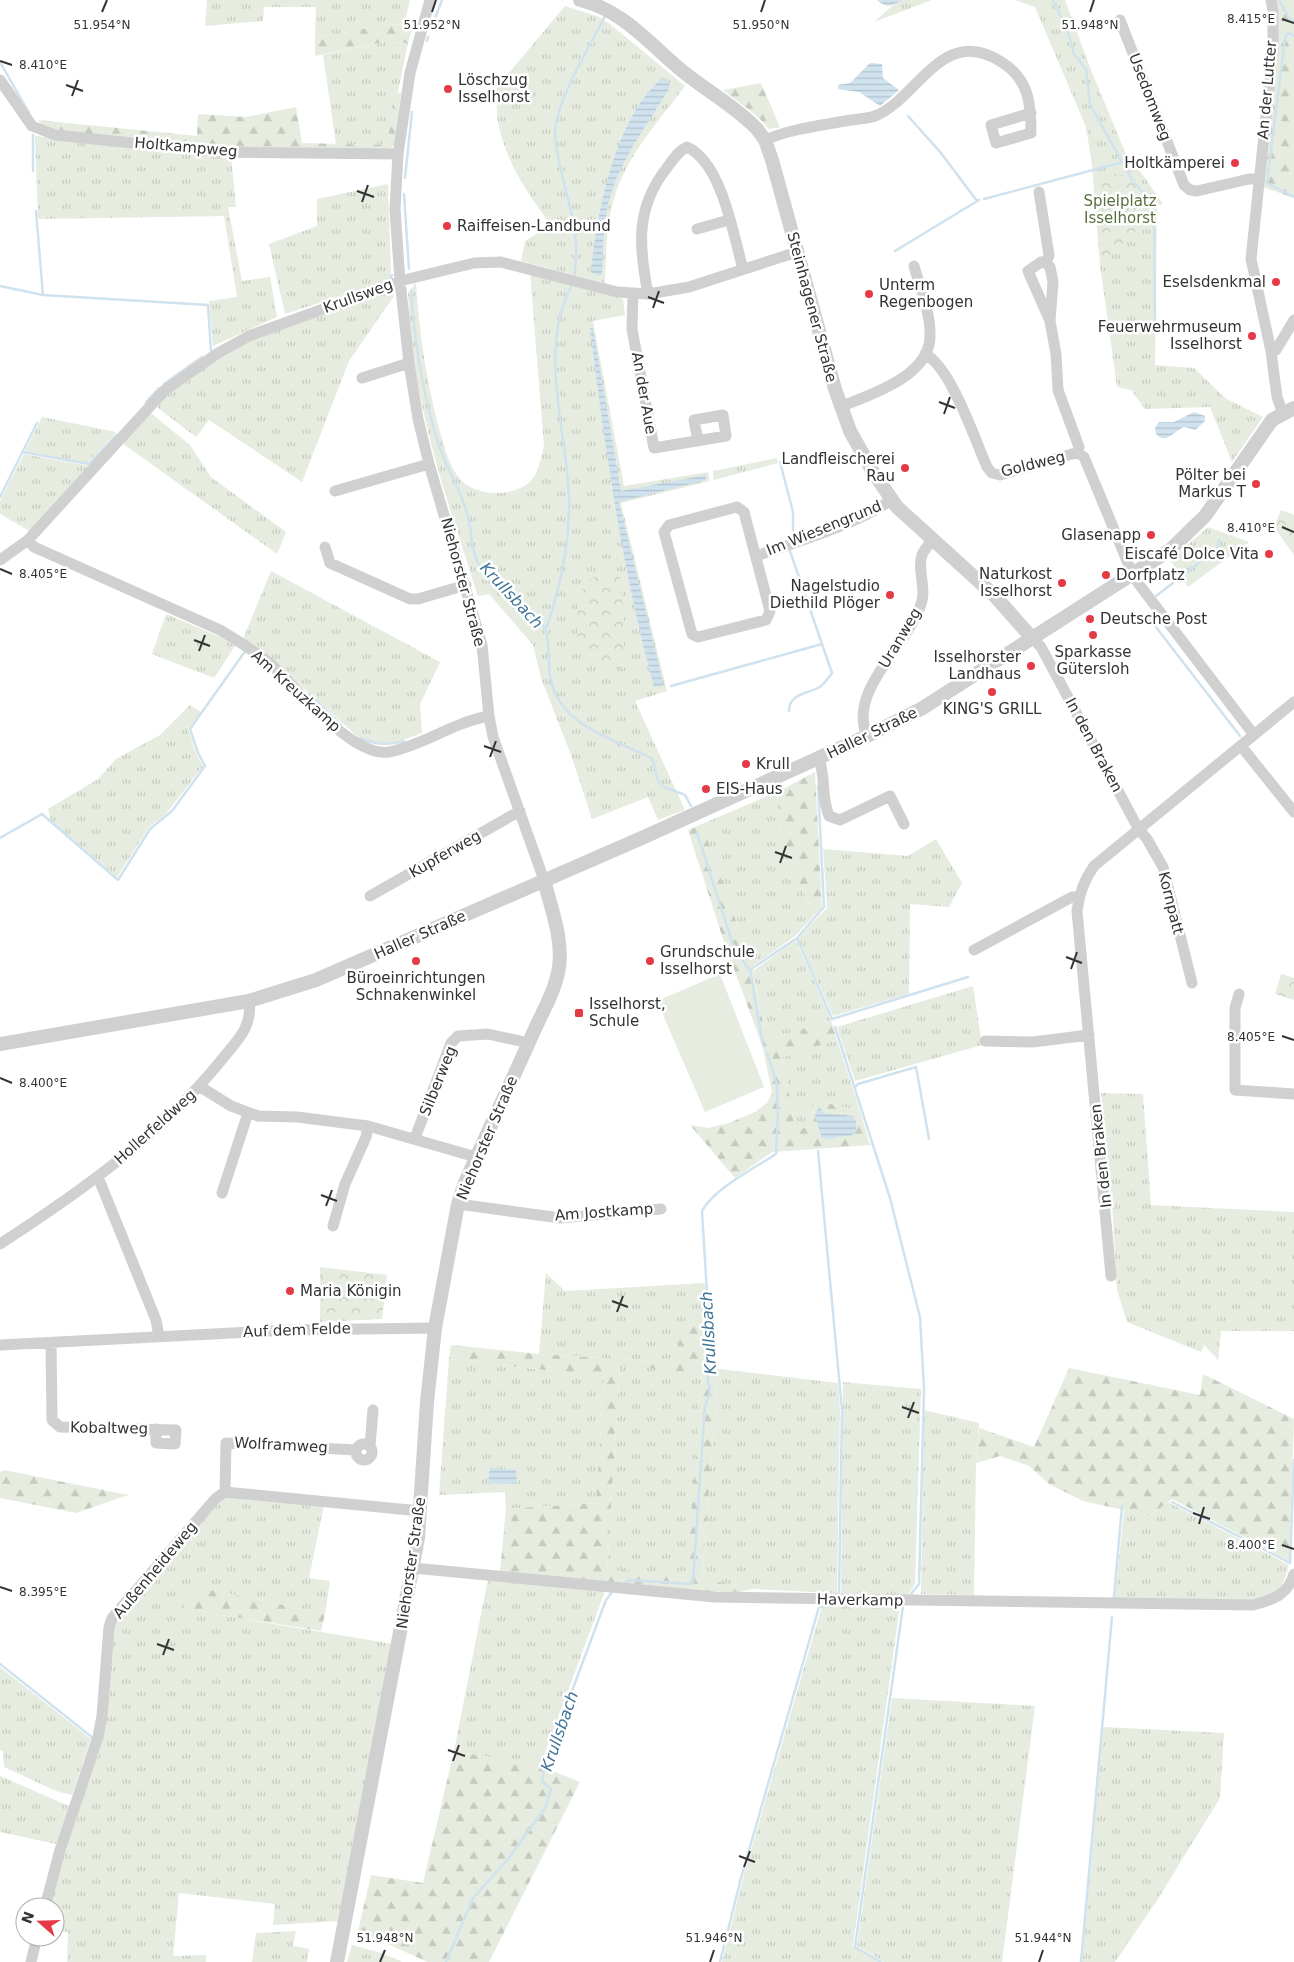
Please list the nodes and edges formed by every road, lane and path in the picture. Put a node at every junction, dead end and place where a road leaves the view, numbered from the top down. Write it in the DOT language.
graph roads {
  1 [pos="430,0"];
  2 [pos="580,0"];
  3 [pos="1271,0"];
  4 [pos="605,4"];
  5 [pos="1120,20"];
  6 [pos="0,80"];
  7 [pos="1031,113"];
  8 [pos="764,140"];
  9 [pos="398,154"];
  10 [pos="1258,179"];
  11 [pos="1040,192"];
  12 [pos="729,220"];
  13 [pos="697,229"];
  14 [pos="797,252"];
  15 [pos="1046,264"];
  16 [pos="914,266"];
  17 [pos="743,269"];
  18 [pos="400,282"];
  19 [pos="633,294"];
  20 [pos="648,294"];
  21 [pos="1294,320"];
  22 [pos="1050,321"];
  23 [pos="1271,351"];
  24 [pos="925,354"];
  25 [pos="409,363"];
  26 [pos="362,378"];
  27 [pos="840,407"];
  28 [pos="1288,411"];
  29 [pos="698,441"];
  30 [pos="1078,454"];
  31 [pos="429,464"];
  32 [pos="335,491"];
  33 [pos="891,500"];
  34 [pos="933,539"];
  35 [pos="28,540"];
  36 [pos="326,548"];
  37 [pos="756,556"];
  38 [pos="0,560"];
  39 [pos="1133,574"];
  40 [pos="466,584"];
  41 [pos="1032,638"];
  42 [pos="1294,702"];
  43 [pos="489,716"];
  44 [pos="868,736"];
  45 [pos="1254,736"];
  46 [pos="1241,746"];
  47 [pos="819,759"];
  48 [pos="520,811"];
  49 [pos="1294,812"];
  50 [pos="904,824"];
  51 [pos="1138,828"];
  52 [pos="544,880"];
  53 [pos="370,896"];
  54 [pos="1078,897"];
  55 [pos="974,950"];
  56 [pos="1192,983"];
  57 [pos="1239,994"];
  58 [pos="249,1001"];
  59 [pos="1089,1035"];
  60 [pos="985,1041"];
  61 [pos="529,1043"];
  62 [pos="0,1044"];
  63 [pos="200,1086"];
  64 [pos="1294,1094"];
  65 [pos="248,1113"];
  66 [pos="368,1126"];
  67 [pos="415,1138"];
  68 [pos="476,1156"];
  69 [pos="98,1177"];
  70 [pos="222,1193"];
  71 [pos="458,1204"];
  72 [pos="661,1209"];
  73 [pos="333,1226"];
  74 [pos="0,1244"];
  75 [pos="1112,1276"];
  76 [pos="435,1328"];
  77 [pos="159,1336"];
  78 [pos="51,1343"];
  79 [pos="0,1345"];
  80 [pos="373,1410"];
  81 [pos="156,1429"];
  82 [pos="225,1492"];
  83 [pos="420,1511"];
  84 [pos="413,1568"];
  85 [pos="1294,1574"];
  86 [pos="48,1897"];
  87 [pos="35,1947"];
  88 [pos="31,1962"];
  89 [pos="337,1962"];
  1 -- 9 [label="street, Niehorster Straße"];
  2 -- 4 [label="street, Steinhagener Straße"];
  3 -- 10 [label="street, An der Lutter"];
  4 -- 8 [label="street, Steinhagener Straße"];
  5 -- 10 [label="street, Usedomweg"];
  6 -- 9 [label="street, Holtkampweg"];
  7 -- 8 [label="street"];
  8 -- 14 [label="street, Steinhagener Straße"];
  9 -- 18 [label="street, Niehorster Straße"];
  10 -- 23 [label="street, An der Lutter"];
  11 -- 15 [label="street"];
  12 -- 13 [label="street"];
  12 -- 17 [label="street"];
  12 -- 20 [label="street"];
  14 -- 17 [label="street, Krullsweg"];
  14 -- 27 [label="street, Steinhagener Straße"];
  15 -- 22 [label="street"];
  15 -- 22 [label="street"];
  16 -- 24 [label="street"];
  17 -- 20 [label="street, Krullsweg"];
  18 -- 19 [label="street, Krullsweg"];
  18 -- 25 [label="street, Niehorster Straße"];
  18 -- 35 [label="street, Krullsweg"];
  19 -- 20 [label="street, Krullsweg"];
  19 -- 29 [label="street, An der Aue"];
  21 -- 23 [label="street"];
  22 -- 30 [label="street"];
  23 -- 28 [label="street, An der Lutter"];
  24 -- 27 [label="street"];
  24 -- 30 [label="street, Goldweg"];
  25 -- 26 [label="street"];
  25 -- 31 [label="street, Niehorster Straße"];
  27 -- 33 [label="street, Steinhagener Straße"];
  28 -- 39 [label="street, Haller Straße"];
  30 -- 39 [label="street, Goldweg"];
  31 -- 32 [label="street"];
  31 -- 40 [label="street, Niehorster Straße"];
  33 -- 34 [label="street, Steinhagener Straße"];
  33 -- 37 [label="street, Im Wiesengrund"];
  34 -- 41 [label="street, Steinhagener Straße"];
  34 -- 44 [label="street, Uranweg"];
  35 -- 38 [label="street, Krullsweg"];
  35 -- 43 [label="street, Am Kreuzkamp"];
  36 -- 40 [label="street"];
  37 -- 37 [label="street, Im Wiesengrund"];
  39 -- 41 [label="street, Haller Straße"];
  39 -- 45 [label="street, Goldweg"];
  40 -- 43 [label="street, Niehorster Straße"];
  41 -- 44 [label="street, Haller Straße"];
  41 -- 51 [label="street, In den Braken"];
  42 -- 45 [label="street, In den Braken"];
  43 -- 48 [label="street, Niehorster Straße"];
  44 -- 47 [label="street, Haller Straße"];
  45 -- 46 [label="street, In den Braken"];
  46 -- 49 [label="street"];
  46 -- 51 [label="street, In den Braken"];
  47 -- 50 [label="street, Haller Straße"];
  47 -- 52 [label="street, Haller Straße"];
  48 -- 52 [label="street, Niehorster Straße"];
  48 -- 53 [label="street, Kupferweg"];
  51 -- 54 [label="street, In den Braken"];
  51 -- 56 [label="street, Kornpatt"];
  52 -- 58 [label="street, Haller Straße"];
  52 -- 61 [label="street, Niehorster Straße"];
  54 -- 55 [label="street"];
  54 -- 59 [label="street, In den Braken"];
  57 -- 64 [label="street"];
  58 -- 62 [label="street, Haller Straße"];
  58 -- 63 [label="street, Hollerfeldweg"];
  59 -- 60 [label="street"];
  59 -- 75 [label="street, In den Braken"];
  61 -- 67 [label="street, Silberweg"];
  61 -- 68 [label="street, Niehorster Straße"];
  63 -- 65 [label="street"];
  63 -- 69 [label="street, Hollerfeldweg"];
  65 -- 66 [label="street"];
  65 -- 70 [label="street"];
  66 -- 67 [label="street"];
  66 -- 73 [label="street"];
  67 -- 68 [label="street"];
  68 -- 71 [label="street, Niehorster Straße"];
  69 -- 74 [label="street, Hollerfeldweg"];
  69 -- 77 [label="street"];
  71 -- 72 [label="street, Am Jostkamp"];
  71 -- 76 [label="street, Niehorster Straße"];
  76 -- 77 [label="street, Auf dem Felde"];
  76 -- 83 [label="street, Niehorster Straße"];
  77 -- 78 [label="street, Auf dem Felde"];
  78 -- 79 [label="street, Auf dem Felde"];
  78 -- 81 [label="street, Kobaltweg"];
  80 -- 82 [label="street, Wolframweg"];
  82 -- 83 [label="street"];
  82 -- 86 [label="street, Außenheideweg"];
  83 -- 84 [label="street, Niehorster Straße"];
  84 -- 85 [label="street, Haverkamp"];
  84 -- 89 [label="street, Niehorster Straße"];
  87 -- 88 [label="street"];
}
